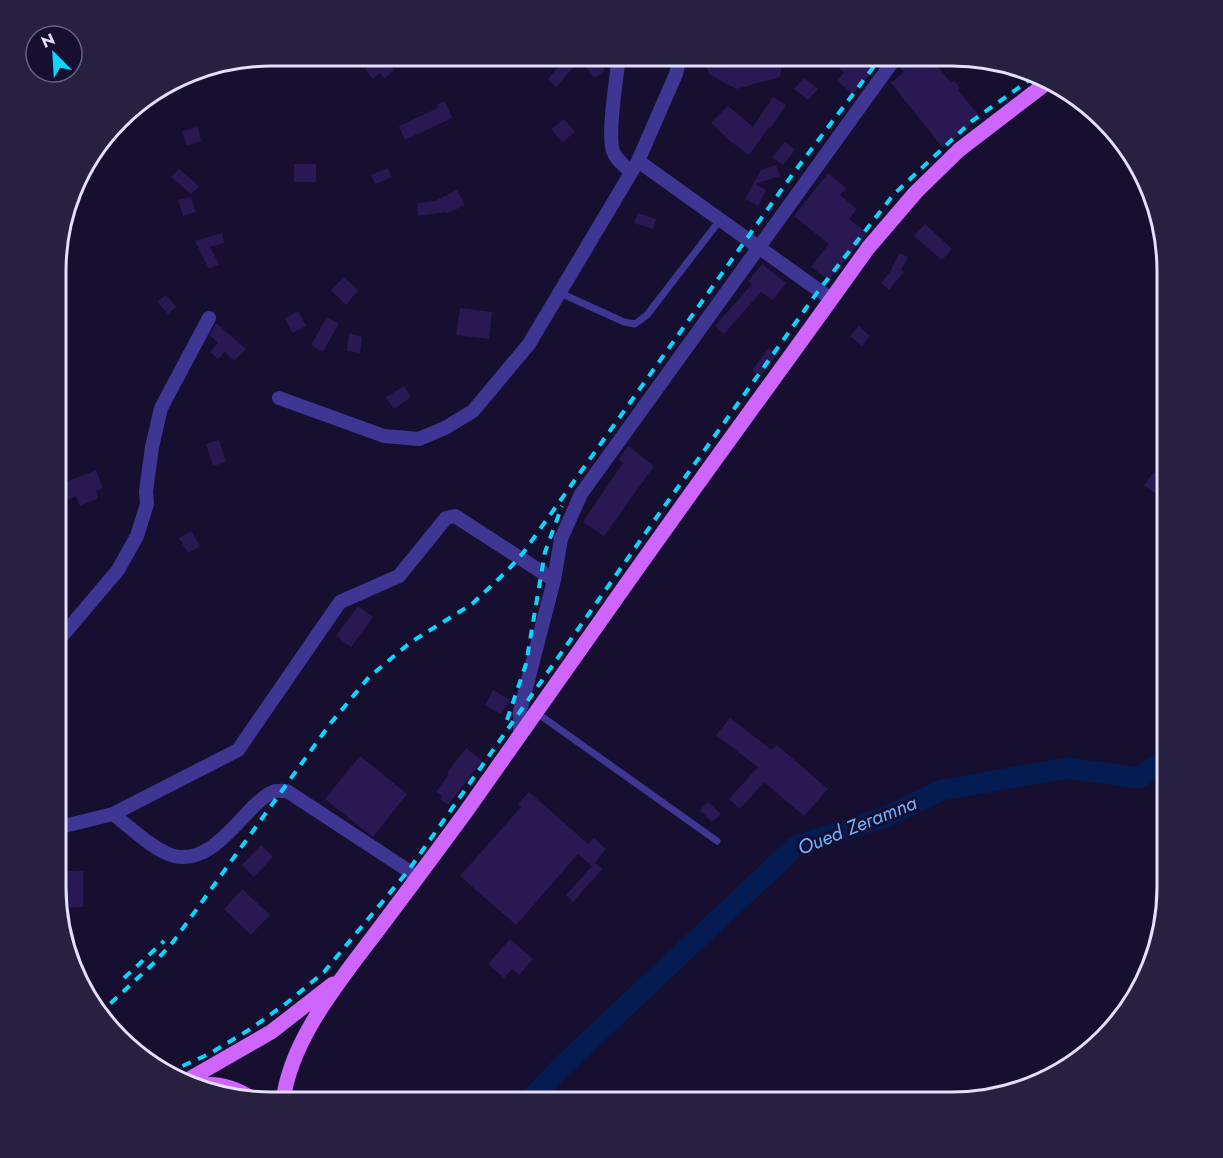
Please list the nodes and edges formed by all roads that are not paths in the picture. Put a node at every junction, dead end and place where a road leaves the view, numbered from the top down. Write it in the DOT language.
graph roads {
  1 [pos="618,66"];
  2 [pos="678,66"];
  3 [pos="890,66"];
  4 [pos="1042,87"];
  5 [pos="635,166"];
  6 [pos="720,220"];
  7 [pos="759,249"];
  8 [pos="558,292"];
  9 [pos="831,299"];
  10 [pos="209,318"];
  11 [pos="279,398"];
  12 [pos="554,580"];
  13 [pos="66,631"];
  14 [pos="537,713"];
  15 [pos="520,736"];
  16 [pos="113,814"];
  17 [pos="66,826"];
  18 [pos="717,841"];
  19 [pos="418,877"];
  20 [pos="345,975"];
  21 [pos="194,1076"];
  22 [pos="284,1092"];
  1 -- 5 [label="street"];
  2 -- 5 [label="street"];
  3 -- 7 [label="street"];
  4 -- 9 [label="main road"];
  5 -- 6 [label="street"];
  5 -- 8 [label="street"];
  6 -- 7 [label="street"];
  6 -- 8 [label="lane"];
  7 -- 9 [label="street"];
  7 -- 12 [label="street"];
  8 -- 11 [label="street"];
  9 -- 14 [label="main road"];
  10 -- 13 [label="street"];
  12 -- 15 [label="street"];
  12 -- 16 [label="street"];
  14 -- 15 [label="main road"];
  14 -- 18 [label="lane"];
  15 -- 19 [label="main road"];
  16 -- 17 [label="street"];
  16 -- 19 [label="street"];
  19 -- 20 [label="main road"];
  20 -- 21 [label="main road"];
  20 -- 22 [label="main road"];
}
